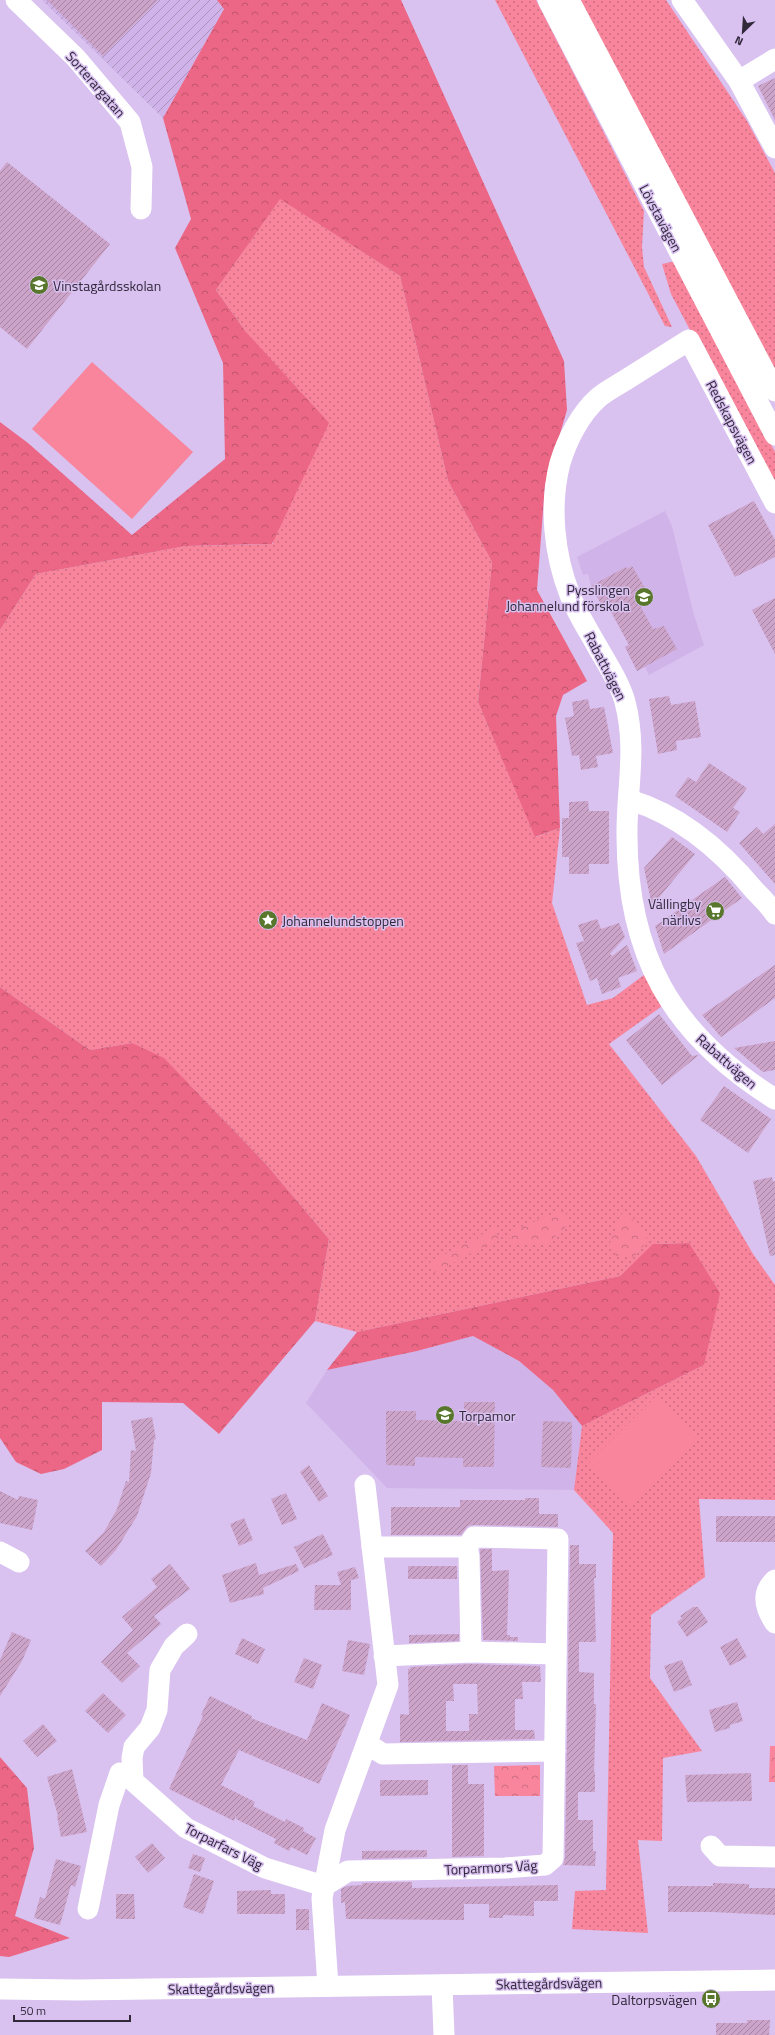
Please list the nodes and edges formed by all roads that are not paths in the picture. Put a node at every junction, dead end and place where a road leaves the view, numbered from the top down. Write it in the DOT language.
graph roads {
  1 [pos="16,0"];
  2 [pos="548,0"];
  3 [pos="569,0"];
  4 [pos="682,0"];
  5 [pos="775,59"];
  6 [pos="739,81"];
  7 [pos="775,148"];
  8 [pos="142,209"];
  9 [pos="689,340"];
  10 [pos="775,391"];
  11 [pos="775,435"];
  12 [pos="775,503"];
  13 [pos="630,800"];
  14 [pos="775,914"];
  15 [pos="775,1099"];
  16 [pos="365,1485"];
  17 [pos="372,1547"];
  18 [pos="467,1547"];
  19 [pos="0,1552"];
  20 [pos="20,1562"];
  21 [pos="775,1580"];
  22 [pos="775,1623"];
  23 [pos="187,1634"];
  24 [pos="471,1652"];
  25 [pos="556,1654"];
  26 [pos="384,1656"];
  27 [pos="367,1744"];
  28 [pos="555,1751"];
  29 [pos="120,1773"];
  30 [pos="711,1846"];
  31 [pos="775,1857"];
  32 [pos="324,1886"];
  33 [pos="88,1909"];
  34 [pos="775,1980"];
  35 [pos="442,1984"];
  36 [pos="328,1986"];
  37 [pos="0,1989"];
  38 [pos="444,2035"];
  1 -- 8 [label="street, Sorterargatan"];
  2 -- 11 [label="street, Lövstavägen"];
  3 -- 10 [label="street, Lövstavägen"];
  4 -- 6 [label="street"];
  5 -- 6 [label="street"];
  6 -- 7 [label="street"];
  9 -- 12 [label="street, Redskapsvägen"];
  9 -- 13 [label="street, Rabattvägen"];
  13 -- 14 [label="street"];
  13 -- 15 [label="street, Rabattvägen"];
  16 -- 17 [label="street"];
  17 -- 18 [label="street"];
  17 -- 26 [label="street"];
  18 -- 24 [label="street"];
  18 -- 25 [label="street, Torparmors Väg"];
  19 -- 20 [label="street"];
  21 -- 22 [label="street"];
  23 -- 32 [label="street, Torparfars Väg"];
  24 -- 25 [label="street"];
  24 -- 26 [label="street"];
  25 -- 28 [label="street, Torparmors Väg"];
  26 -- 27 [label="street"];
  27 -- 28 [label="street"];
  27 -- 32 [label="street"];
  28 -- 32 [label="street, Torparmors Väg"];
  29 -- 33 [label="street"];
  30 -- 31 [label="street"];
  32 -- 36 [label="street"];
  34 -- 35 [label="street, Skattegårdsvägen"];
  35 -- 36 [label="street, Skattegårdsvägen"];
  35 -- 38 [label="street"];
  36 -- 37 [label="street, Skattegårdsvägen"];
}
